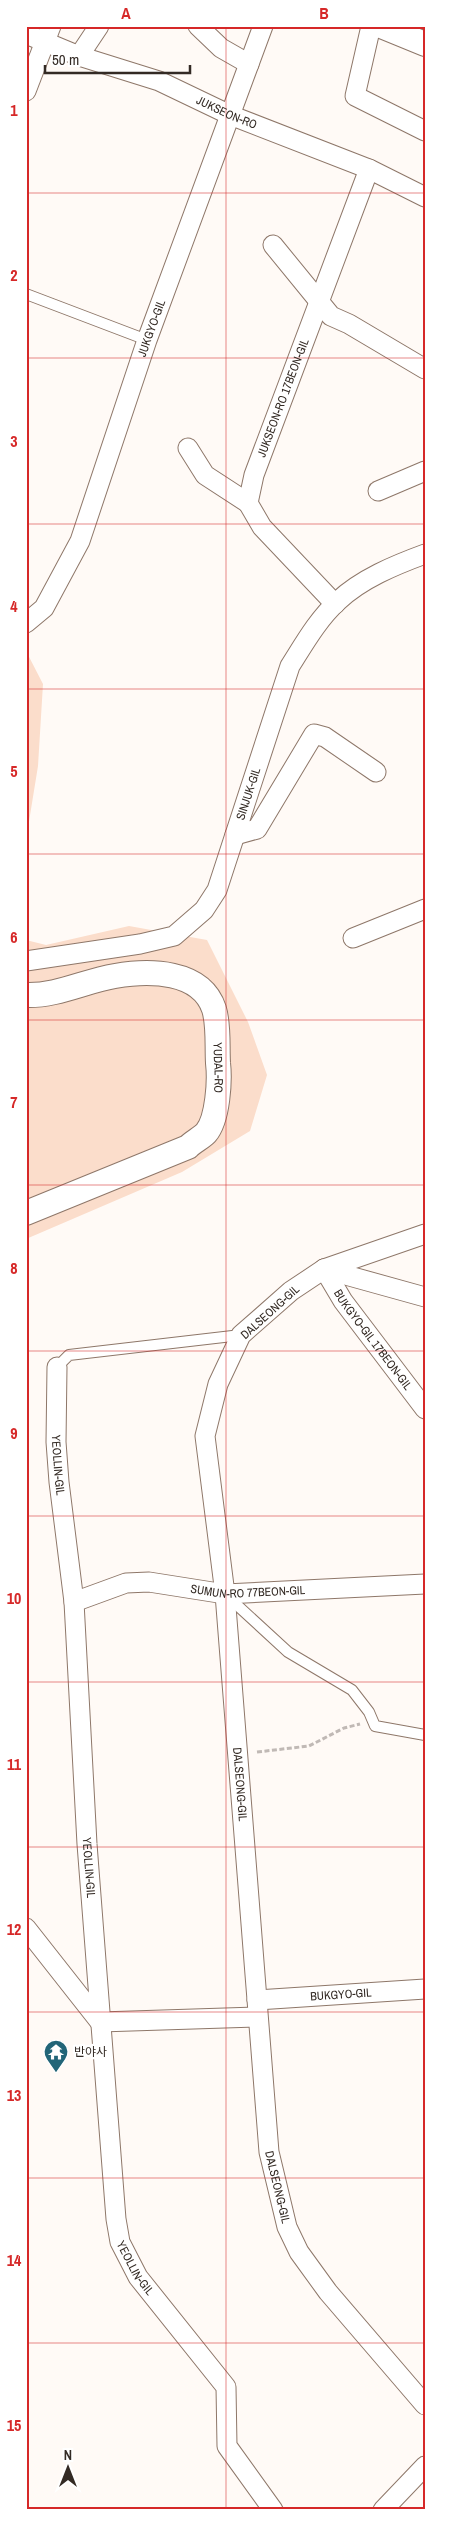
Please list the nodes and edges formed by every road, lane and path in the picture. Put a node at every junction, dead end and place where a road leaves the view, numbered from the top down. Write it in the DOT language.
graph roads {
  1 [pos="99,26"];
  2 [pos="198,26"];
  3 [pos="262,26"];
  4 [pos="371,26"];
  5 [pos="380,26"];
  6 [pos="26,34"];
  7 [pos="48,34"];
  8 [pos="425,44"];
  9 [pos="79,56"];
  10 [pos="249,64"];
  11 [pos="26,91"];
  12 [pos="230,116"];
  13 [pos="425,130"];
  14 [pos="369,170"];
  15 [pos="425,198"];
  16 [pos="273,245"];
  17 [pos="26,294"];
  18 [pos="319,299"];
  19 [pos="147,340"];
  20 [pos="425,369"];
  21 [pos="188,448"];
  22 [pos="425,471"];
  23 [pos="378,491"];
  24 [pos="248,502"];
  25 [pos="425,554"];
  26 [pos="335,604"];
  27 [pos="26,623"];
  28 [pos="376,772"];
  29 [pos="235,835"];
  30 [pos="425,909"];
  31 [pos="353,938"];
  32 [pos="26,961"];
  33 [pos="26,995"];
  34 [pos="26,1212"];
  35 [pos="425,1234"];
  36 [pos="324,1269"];
  37 [pos="425,1297"];
  38 [pos="241,1335"];
  39 [pos="57,1367"];
  40 [pos="425,1409"];
  41 [pos="425,1584"];
  42 [pos="225,1594"];
  43 [pos="74,1602"];
  44 [pos="375,1726"];
  45 [pos="425,1736"];
  46 [pos="238,1753"];
  47 [pos="26,1928"];
  48 [pos="425,1989"];
  49 [pos="257,2009"];
  50 [pos="100,2022"];
  51 [pos="424,2403"];
  52 [pos="425,2466"];
  53 [pos="273,2510"];
  54 [pos="383,2510"];
  1 -- 9 [label="street"];
  2 -- 10 [label="street"];
  3 -- 10 [label="street, JUKGYO-GIL"];
  4 -- 13 [label="street"];
  5 -- 8 [label="street"];
  6 -- 7 [label="street, JUKSEON-RO"];
  7 -- 9 [label="street, JUKSEON-RO"];
  7 -- 11 [label="street"];
  9 -- 12 [label="street, JUKSEON-RO"];
  10 -- 12 [label="street, JUKGYO-GIL"];
  12 -- 14 [label="street, JUKSEON-RO"];
  12 -- 19 [label="street, JUKGYO-GIL"];
  14 -- 15 [label="street, JUKSEON-RO"];
  14 -- 18 [label="street, JUKSEON-RO 17BEON-GIL"];
  16 -- 18 [label="street"];
  17 -- 19 [label="lane"];
  18 -- 20 [label="street"];
  18 -- 24 [label="street, JUKSEON-RO 17BEON-GIL"];
  19 -- 27 [label="street, JUKGYO-GIL"];
  21 -- 24 [label="street"];
  22 -- 23 [label="street"];
  24 -- 26 [label="street"];
  25 -- 26 [label="street, SINJUK-GIL"];
  26 -- 29 [label="street, SINJUK-GIL"];
  28 -- 29 [label="street"];
  29 -- 32 [label="street, SINJUK-GIL"];
  30 -- 31 [label="street"];
  33 -- 34 [label="street, YUDAL-RO"];
  35 -- 36 [label="street, DALSEONG-GIL"];
  36 -- 37 [label="street"];
  36 -- 38 [label="street, DALSEONG-GIL"];
  36 -- 40 [label="street, BUKGYO-GIL 17BEON-GIL"];
  38 -- 39 [label="lane, YEOLLIN-GIL"];
  38 -- 42 [label="street, DALSEONG-GIL"];
  39 -- 43 [label="street, YEOLLIN-GIL"];
  41 -- 42 [label="street, SUMUN-RO 77BEON-GIL"];
  42 -- 43 [label="street, SUMUN-RO 77BEON-GIL"];
  42 -- 44 [label="lane"];
  42 -- 46 [label="street, DALSEONG-GIL"];
  43 -- 50 [label="street, YEOLLIN-GIL"];
  44 -- 45 [label="lane"];
  44 -- 46 [label="path"];
  46 -- 49 [label="street, DALSEONG-GIL"];
  47 -- 50 [label="street"];
  48 -- 49 [label="street, BUKGYO-GIL"];
  49 -- 50 [label="street, BUKGYO-GIL"];
  49 -- 51 [label="street, DALSEONG-GIL"];
  50 -- 53 [label="street, YEOLLIN-GIL"];
  52 -- 54 [label="street"];
}
